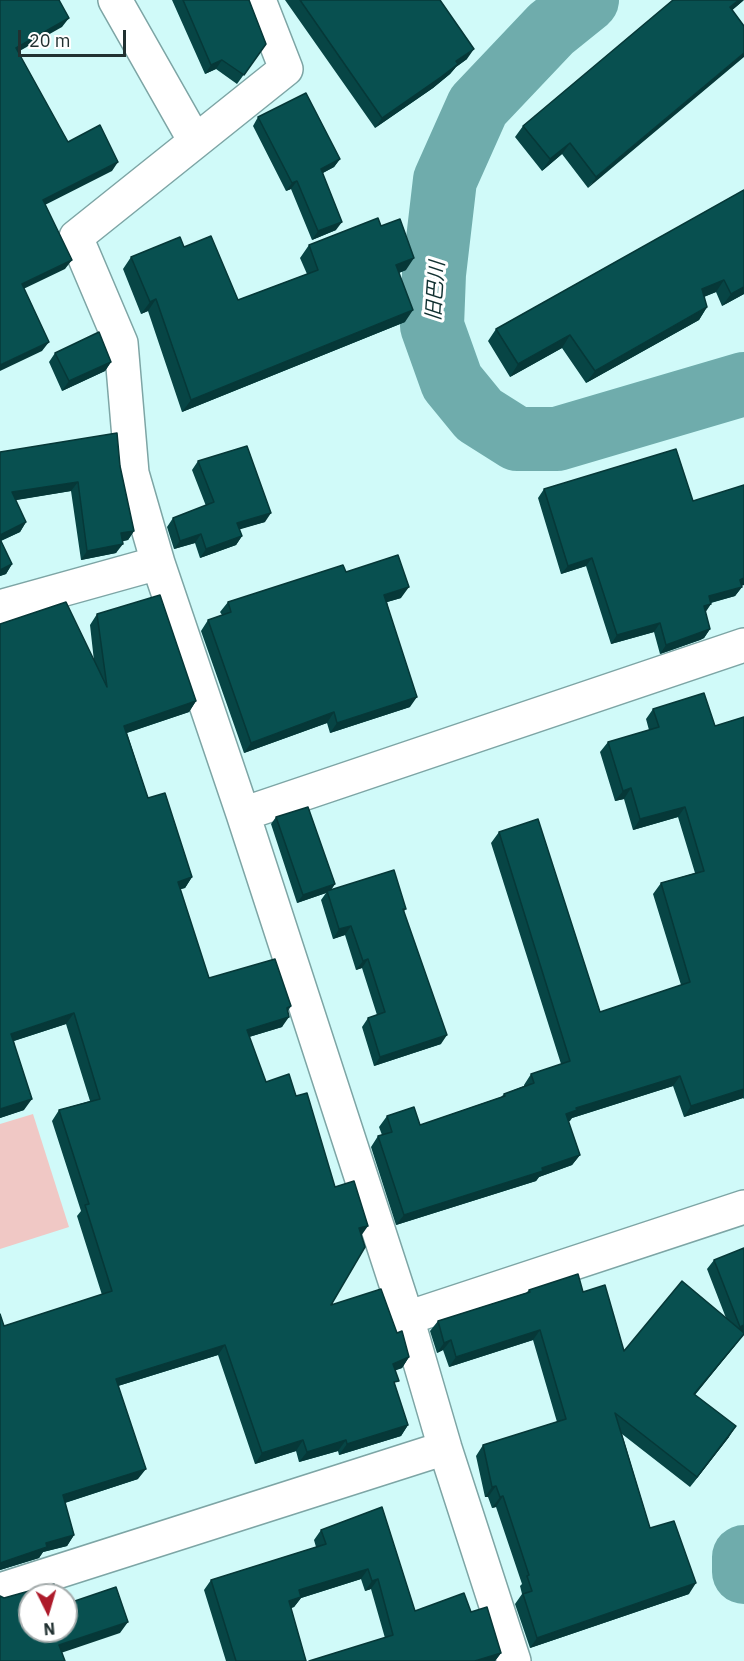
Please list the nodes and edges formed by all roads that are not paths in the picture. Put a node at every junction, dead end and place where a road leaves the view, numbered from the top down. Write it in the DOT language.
graph roads {
  1 [pos="115,0"];
  2 [pos="259,0"];
  3 [pos="195,141"];
  4 [pos="158,563"];
  5 [pos="0,608"];
  6 [pos="744,645"];
  7 [pos="243,814"];
  8 [pos="744,1207"];
  9 [pos="407,1318"];
  10 [pos="445,1448"];
  11 [pos="0,1590"];
  12 [pos="514,1661"];
  1 -- 3 [label="street"];
  2 -- 3 [label="street"];
  3 -- 4 [label="street"];
  4 -- 5 [label="street"];
  4 -- 7 [label="street"];
  6 -- 7 [label="street"];
  7 -- 9 [label="street"];
  8 -- 9 [label="street"];
  9 -- 10 [label="street"];
  10 -- 11 [label="street"];
  10 -- 12 [label="street"];
}
